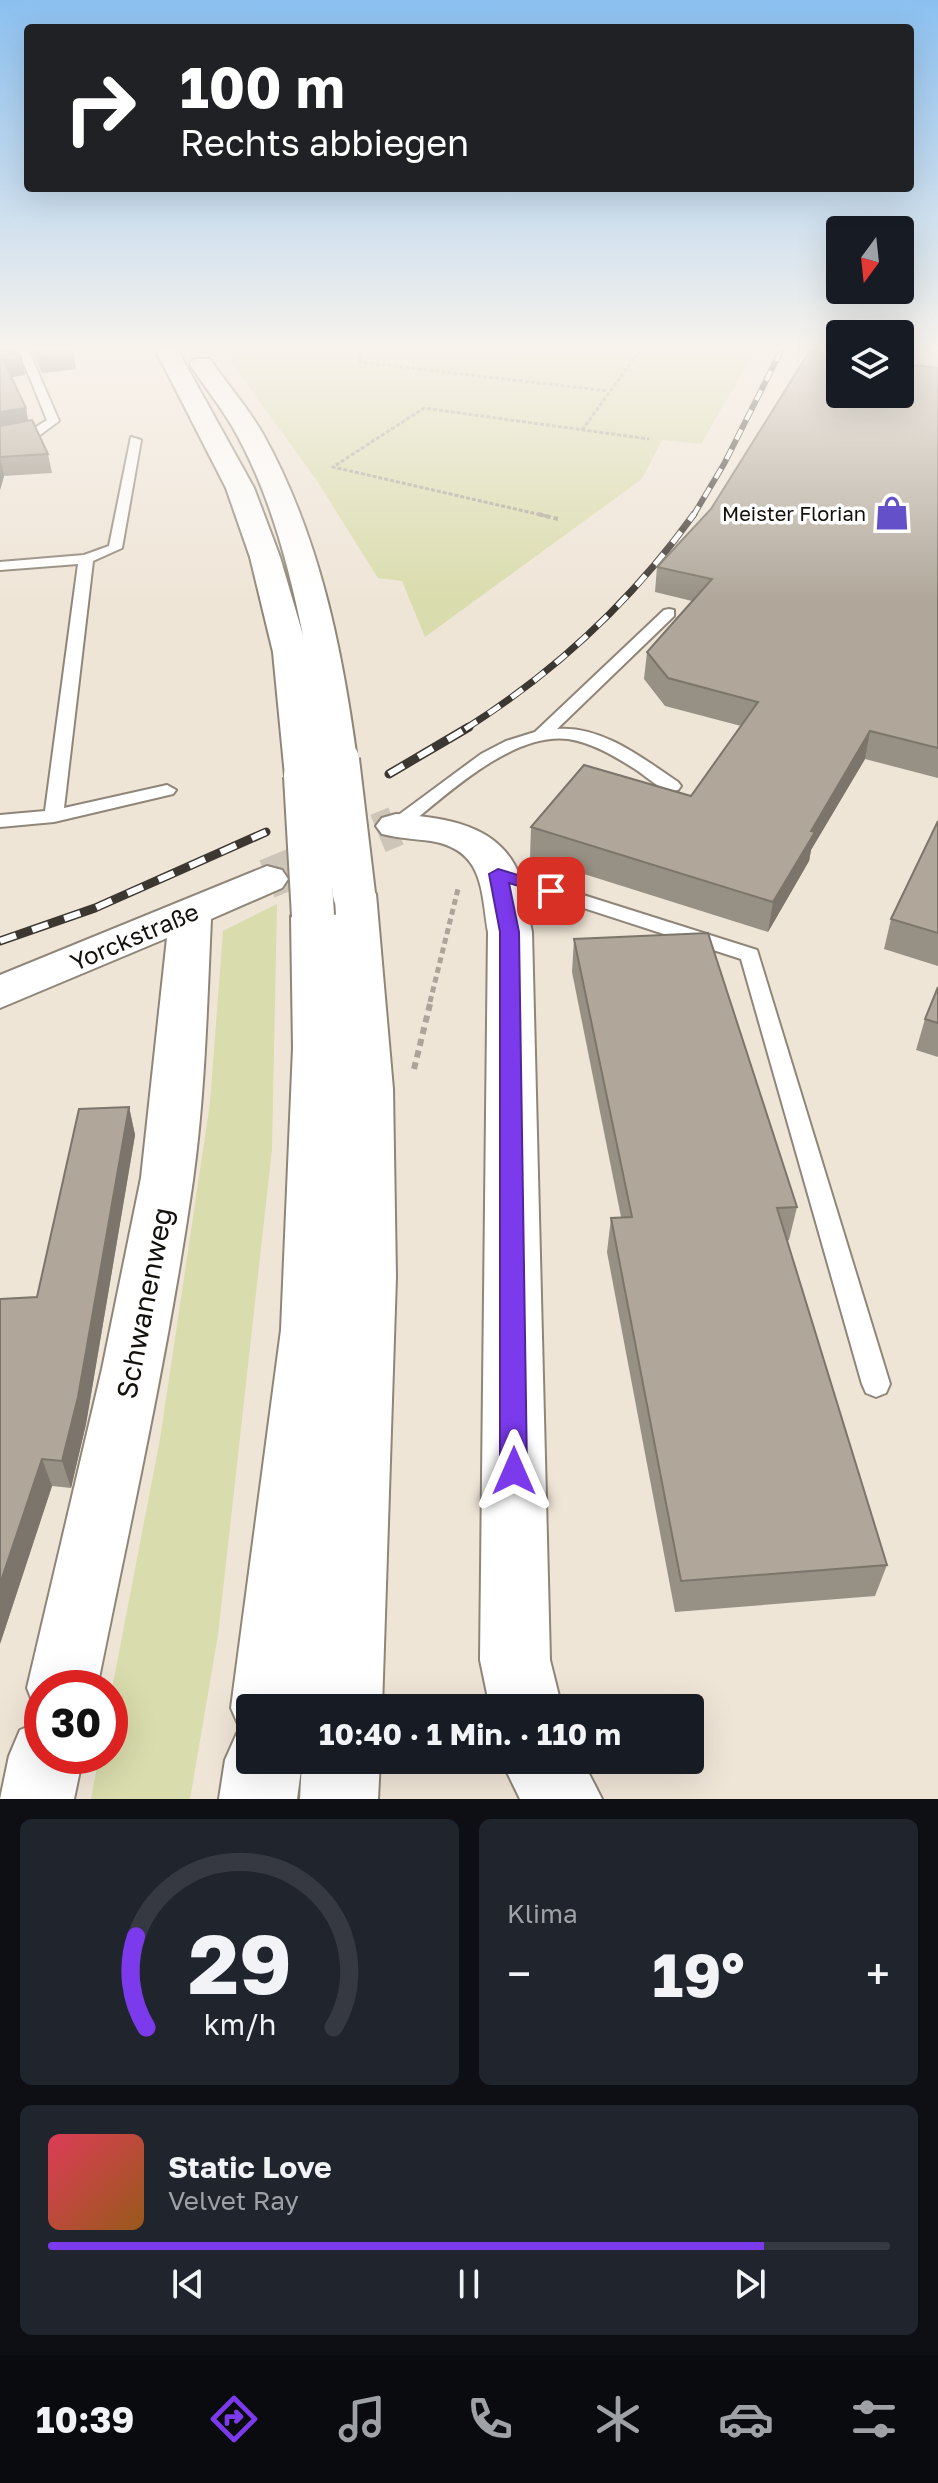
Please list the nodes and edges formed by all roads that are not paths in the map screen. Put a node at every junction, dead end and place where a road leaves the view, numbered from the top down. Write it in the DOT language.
graph roads {
  1 [pos="30,433"];
  2 [pos="211,433"];
  3 [pos="250,433"];
  4 [pos="0,438"];
  5 [pos="135,440"];
  6 [pos="86,559"];
  7 [pos="0,566"];
  8 [pos="669,613"];
  9 [pos="543,733"];
  10 [pos="321,768"];
  11 [pos="672,786"];
  12 [pos="167,790"];
  13 [pos="54,816"];
  14 [pos="0,821"];
  15 [pos="396,826"];
  16 [pos="484,858"];
  17 [pos="267,879"];
  18 [pos="333,905"];
  19 [pos="190,912"];
  20 [pos="0,993"];
  21 [pos="876,1384"];
  22 [pos="66,1670"];
  23 [pos="271,1694"];
  24 [pos="345,1694"];
  25 [pos="523,1694"];
  26 [pos="42,1774"];
  27 [pos="262,1774"];
  28 [pos="340,1774"];
  29 [pos="547,1774"];
  30 [pos="36,1799"];
  31 [pos="258,1799"];
  32 [pos="339,1799"];
  33 [pos="564,1799"];
  1 -- 4 [label="lane"];
  2 -- 10 [label="main road"];
  3 -- 10 [label="main road"];
  5 -- 6 [label="lane"];
  6 -- 7 [label="lane"];
  6 -- 13 [label="lane"];
  8 -- 9 [label="lane"];
  9 -- 11 [label="lane"];
  9 -- 15 [label="lane"];
  10 -- 18 [label="main road, bridge"];
  12 -- 13 [label="lane"];
  13 -- 14 [label="lane"];
  15 -- 16 [label="street"];
  16 -- 21 [label="lane"];
  16 -- 25 [label="street"];
  17 -- 19 [label="street, Yorckstraße"];
  18 -- 23 [label="main road"];
  18 -- 24 [label="main road"];
  19 -- 20 [label="street, Yorckstraße"];
  19 -- 22 [label="street, Schwanenweg"];
  26 -- 30 [label="street"];
  27 -- 31 [label="main road"];
  28 -- 32 [label="main road"];
  29 -- 33 [label="street"];
}
